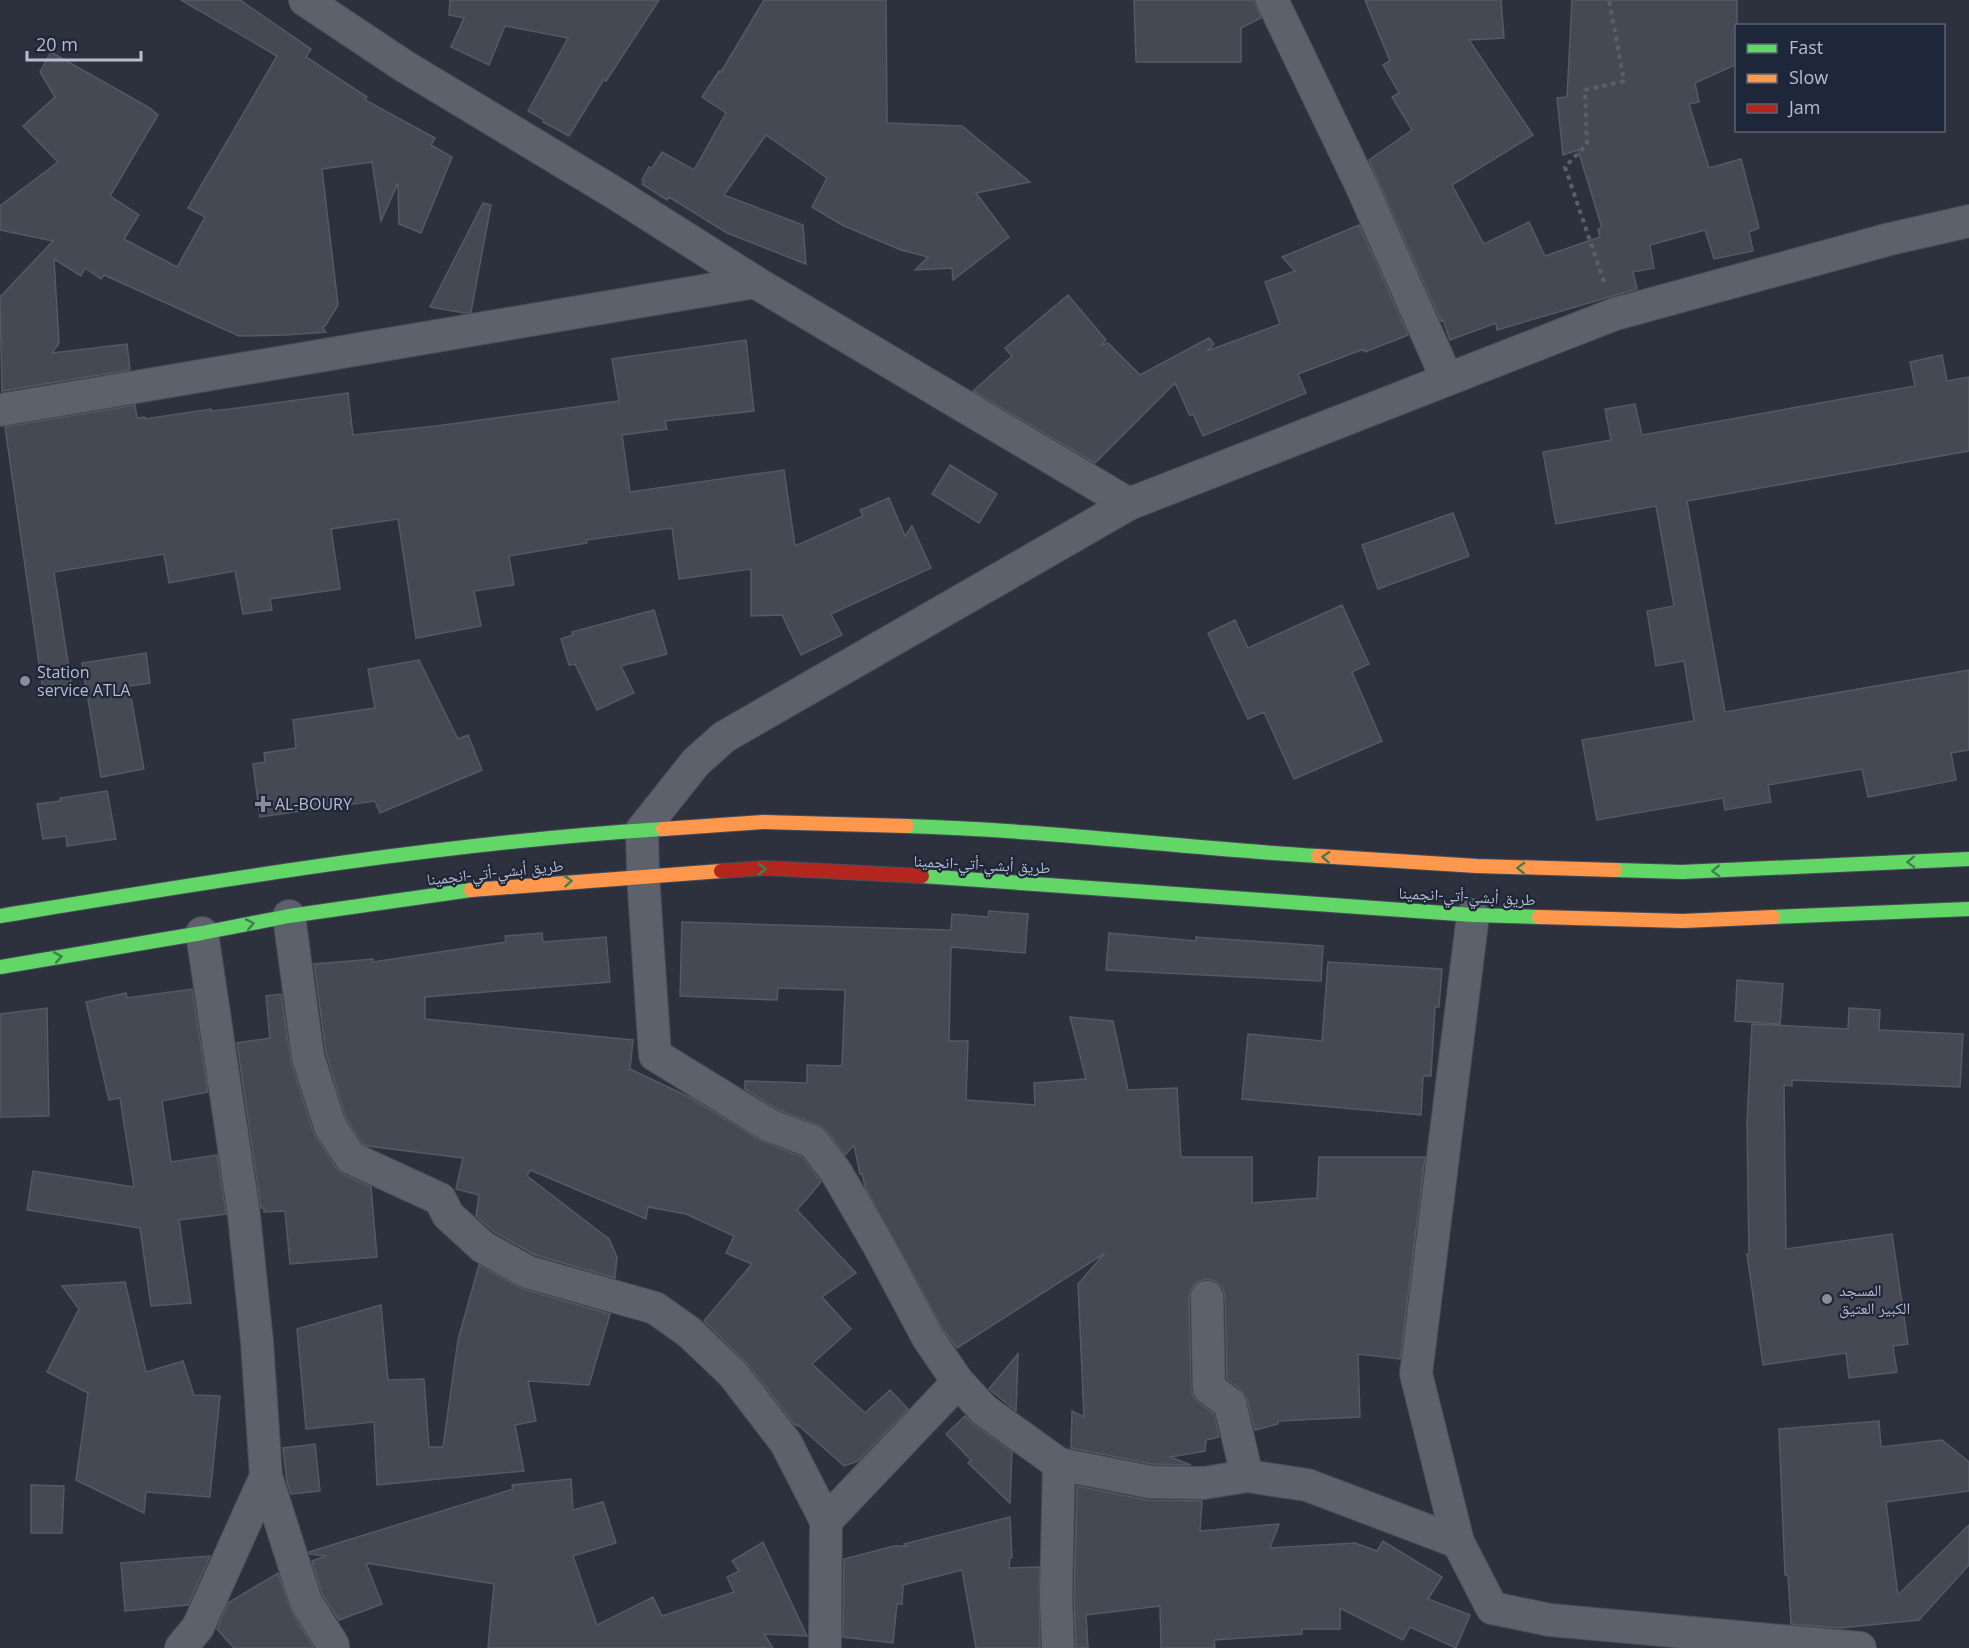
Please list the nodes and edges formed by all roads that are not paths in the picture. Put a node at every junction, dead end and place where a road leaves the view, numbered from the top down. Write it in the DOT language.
graph roads {
  1 [pos="305,0"];
  2 [pos="1272,0"];
  3 [pos="1969,221"];
  4 [pos="754,282"];
  5 [pos="1447,379"];
  6 [pos="0,410"];
  7 [pos="1129,504"];
  8 [pos="642,830"];
  9 [pos="1969,859"];
  10 [pos="643,875"];
  11 [pos="1969,909"];
  12 [pos="1473,915"];
  13 [pos="0,916"];
  14 [pos="289,916"];
  15 [pos="202,933"];
  16 [pos="0,967"];
  17 [pos="1208,1297"];
  18 [pos="958,1382"];
  19 [pos="1059,1464"];
  20 [pos="266,1476"];
  21 [pos="1247,1476"];
  22 [pos="826,1521"];
  23 [pos="1458,1542"];
  24 [pos="1741,1643"];
  25 [pos="180,1648"];
  26 [pos="333,1648"];
  27 [pos="825,1648"];
  28 [pos="1058,1648"];
  29 [pos="1860,1648"];
  1 -- 4 [label="street"];
  2 -- 5 [label="street"];
  3 -- 5 [label="street"];
  4 -- 6 [label="street"];
  4 -- 7 [label="street"];
  5 -- 7 [label="street"];
  7 -- 8 [label="street"];
  9 -- 8 [label="highway, one-way"];
  8 -- 10 [label="street"];
  8 -- 13 [label="highway"];
  10 -- 12 [label="highway, طريق أبشي-أتي-انجمينا, one-way"];
  14 -- 10 [label="highway, طريق أبشي-أتي-انجمينا, one-way"];
  10 -- 18 [label="street"];
  11 -- 12 [label="highway, طريق أبشي-أتي-انجمينا"];
  12 -- 23 [label="street"];
  15 -- 14 [label="highway, طريق أبشي-أتي-انجمينا, one-way"];
  14 -- 22 [label="street"];
  16 -- 15 [label="highway, طريق أبشي-أتي-انجمينا, one-way"];
  15 -- 20 [label="street"];
  17 -- 21 [label="street"];
  18 -- 19 [label="street"];
  18 -- 22 [label="street"];
  19 -- 21 [label="street"];
  19 -- 28 [label="street"];
  20 -- 25 [label="street"];
  20 -- 26 [label="street"];
  21 -- 23 [label="street"];
  22 -- 27 [label="street"];
  23 -- 24 [label="street"];
  24 -- 29 [label="street"];
}
